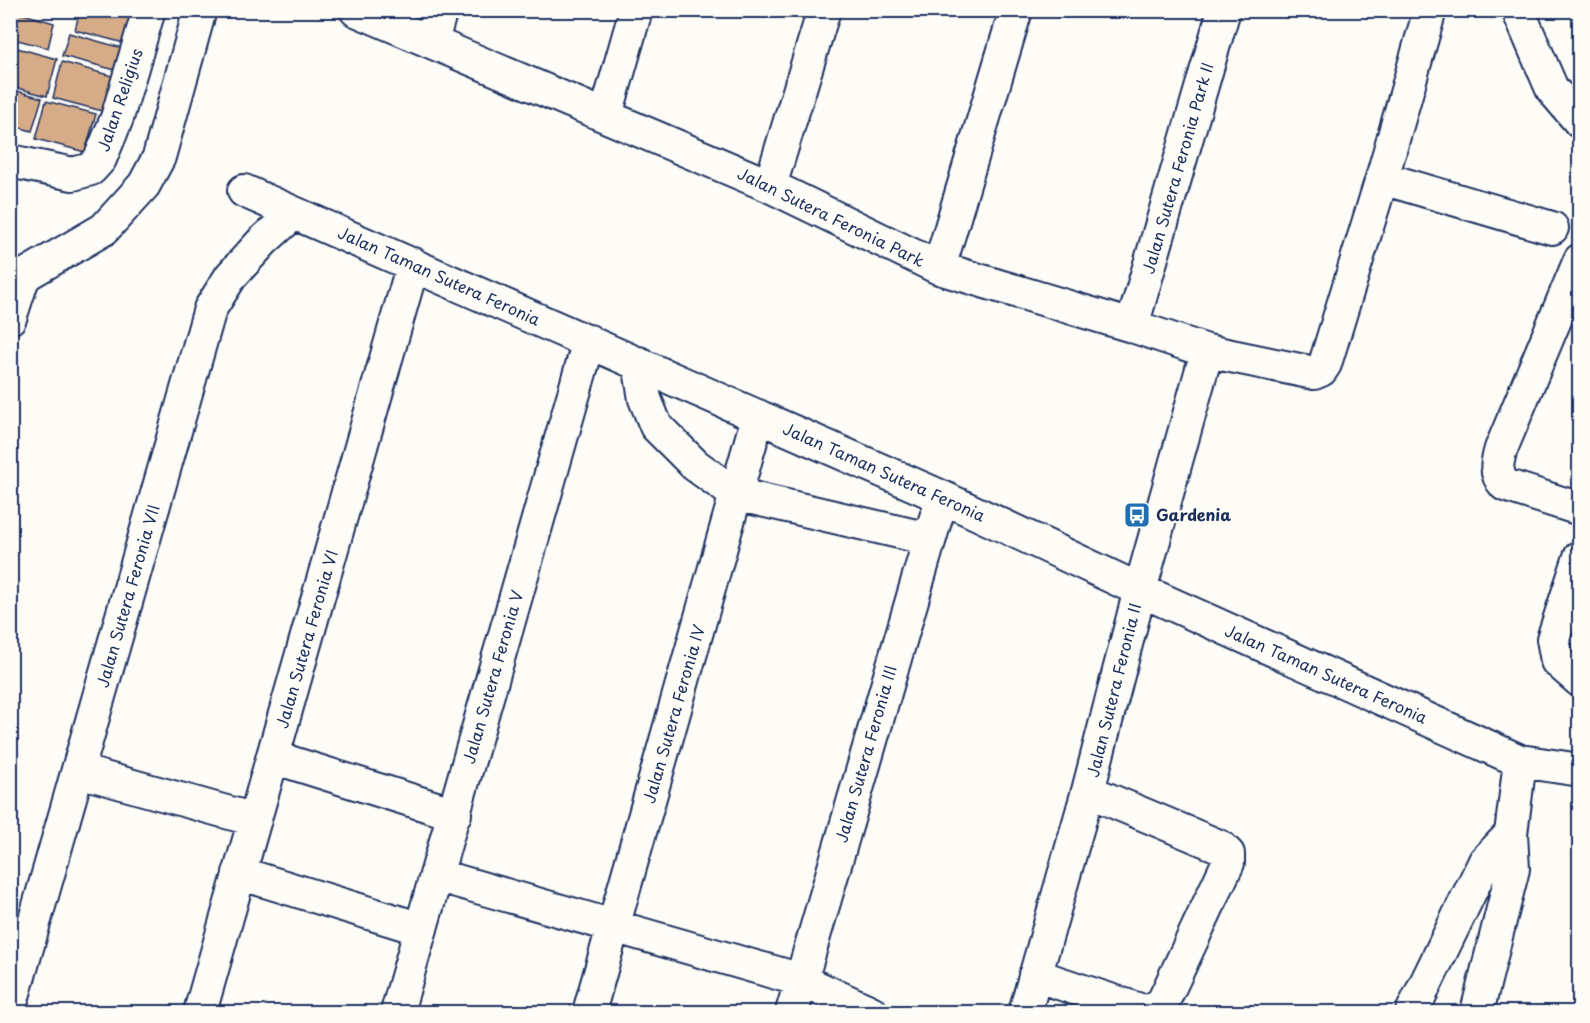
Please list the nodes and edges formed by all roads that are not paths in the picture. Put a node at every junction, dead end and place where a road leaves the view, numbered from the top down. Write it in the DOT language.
graph roads {
  1 [pos="149,10"];
  2 [pos="200,10"];
  3 [pos="356,10"];
  4 [pos="441,10"];
  5 [pos="636,10"];
  6 [pos="824,10"];
  7 [pos="1016,10"];
  8 [pos="1224,10"];
  9 [pos="1430,10"];
  10 [pos="1518,10"];
  11 [pos="432,41"];
  12 [pos="606,115"];
  13 [pos="1580,122"];
  14 [pos="10,161"];
  15 [pos="1382,178"];
  16 [pos="770,186"];
  17 [pos="244,191"];
  18 [pos="294,213"];
  19 [pos="1552,228"];
  20 [pos="1580,260"];
  21 [pos="413,264"];
  22 [pos="939,268"];
  23 [pos="10,318"];
  24 [pos="1132,326"];
  25 [pos="589,341"];
  26 [pos="1207,351"];
  27 [pos="639,363"];
  28 [pos="758,416"];
  29 [pos="735,494"];
  30 [pos="942,497"];
  31 [pos="1580,509"];
  32 [pos="928,539"];
  33 [pos="1580,557"];
  34 [pos="1140,590"];
  35 [pos="1580,681"];
  36 [pos="273,757"];
  37 [pos="1520,761"];
  38 [pos="1580,770"];
  39 [pos="79,771"];
  40 [pos="1088,791"];
  41 [pos="454,814"];
  42 [pos="255,820"];
  43 [pos="1511,834"];
  44 [pos="239,873"];
  45 [pos="436,875"];
  46 [pos="614,928"];
  47 [pos="421,929"];
  48 [pos="1035,975"];
  49 [pos="801,980"];
  50 [pos="10,1007"];
  51 [pos="200,1012"];
  52 [pos="397,1012"];
  53 [pos="589,1012"];
  54 [pos="792,1012"];
  55 [pos="871,1012"];
  56 [pos="1025,1012"];
  57 [pos="1412,1012"];
  58 [pos="1478,1012"];
  1 -- 14 [label="street, Jalan Religius"];
  2 -- 23 [label="street"];
  3 -- 11 [label="street, Jalan Sutera Feronia Park"];
  4 -- 11 [label="street"];
  5 -- 12 [label="street"];
  6 -- 16 [label="street"];
  7 -- 22 [label="street"];
  8 -- 24 [label="street, Jalan Sutera Feronia Park II"];
  9 -- 15 [label="street"];
  10 -- 13 [label="street"];
  11 -- 12 [label="street, Jalan Sutera Feronia Park"];
  12 -- 16 [label="street, Jalan Sutera Feronia Park"];
  15 -- 19 [label="street"];
  15 -- 26 [label="street, Jalan Sutera Feronia Park"];
  16 -- 22 [label="street, Jalan Sutera Feronia Park"];
  17 -- 18 [label="street, Jalan Taman Sutera Feronia"];
  18 -- 21 [label="street, Jalan Taman Sutera Feronia"];
  18 -- 39 [label="street, Jalan Sutera Feronia VII"];
  20 -- 31 [label="street"];
  21 -- 25 [label="street, Jalan Taman Sutera Feronia"];
  21 -- 36 [label="street, Jalan Sutera Feronia VI"];
  22 -- 24 [label="street, Jalan Sutera Feronia Park"];
  24 -- 26 [label="street, Jalan Sutera Feronia Park"];
  25 -- 27 [label="street, Jalan Taman Sutera Feronia"];
  25 -- 41 [label="street, Jalan Sutera Feronia V"];
  26 -- 34 [label="street, Jalan Sutera Feronia II"];
  27 -- 28 [label="street, Jalan Taman Sutera Feronia"];
  27 -- 29 [label="street"];
  28 -- 29 [label="street, Jalan Sutera Feronia IV"];
  28 -- 30 [label="street, Jalan Taman Sutera Feronia"];
  29 -- 32 [label="street"];
  29 -- 46 [label="street, Jalan Sutera Feronia IV"];
  30 -- 32 [label="street, Jalan Sutera Feronia III"];
  30 -- 34 [label="street, Jalan Taman Sutera Feronia"];
  32 -- 49 [label="street, Jalan Sutera Feronia III"];
  33 -- 35 [label="street"];
  34 -- 37 [label="street, Jalan Taman Sutera Feronia"];
  34 -- 40 [label="street, Jalan Sutera Feronia II"];
  36 -- 41 [label="street"];
  36 -- 42 [label="street, Jalan Sutera Feronia VI"];
  37 -- 38 [label="street, Jalan Taman Sutera Feronia"];
  37 -- 43 [label="street"];
  39 -- 42 [label="street"];
  39 -- 50 [label="street, Jalan Sutera Feronia VII"];
  40 -- 48 [label="street, Jalan Sutera Feronia II"];
  40 -- 48 [label="street, Jalan Sutera Feronia II"];
  41 -- 45 [label="street, Jalan Sutera Feronia V"];
  42 -- 44 [label="street, Jalan Sutera Feronia VI"];
  43 -- 57 [label="street"];
  43 -- 58 [label="street"];
  44 -- 47 [label="street"];
  44 -- 51 [label="street, Jalan Sutera Feronia VI"];
  45 -- 46 [label="street"];
  45 -- 47 [label="street, Jalan Sutera Feronia V"];
  46 -- 49 [label="street"];
  46 -- 53 [label="street, Jalan Sutera Feronia IV"];
  47 -- 52 [label="street, Jalan Sutera Feronia V"];
  48 -- 56 [label="street, Jalan Sutera Feronia II"];
  49 -- 54 [label="street, Jalan Sutera Feronia III"];
  49 -- 55 [label="street"];
}
